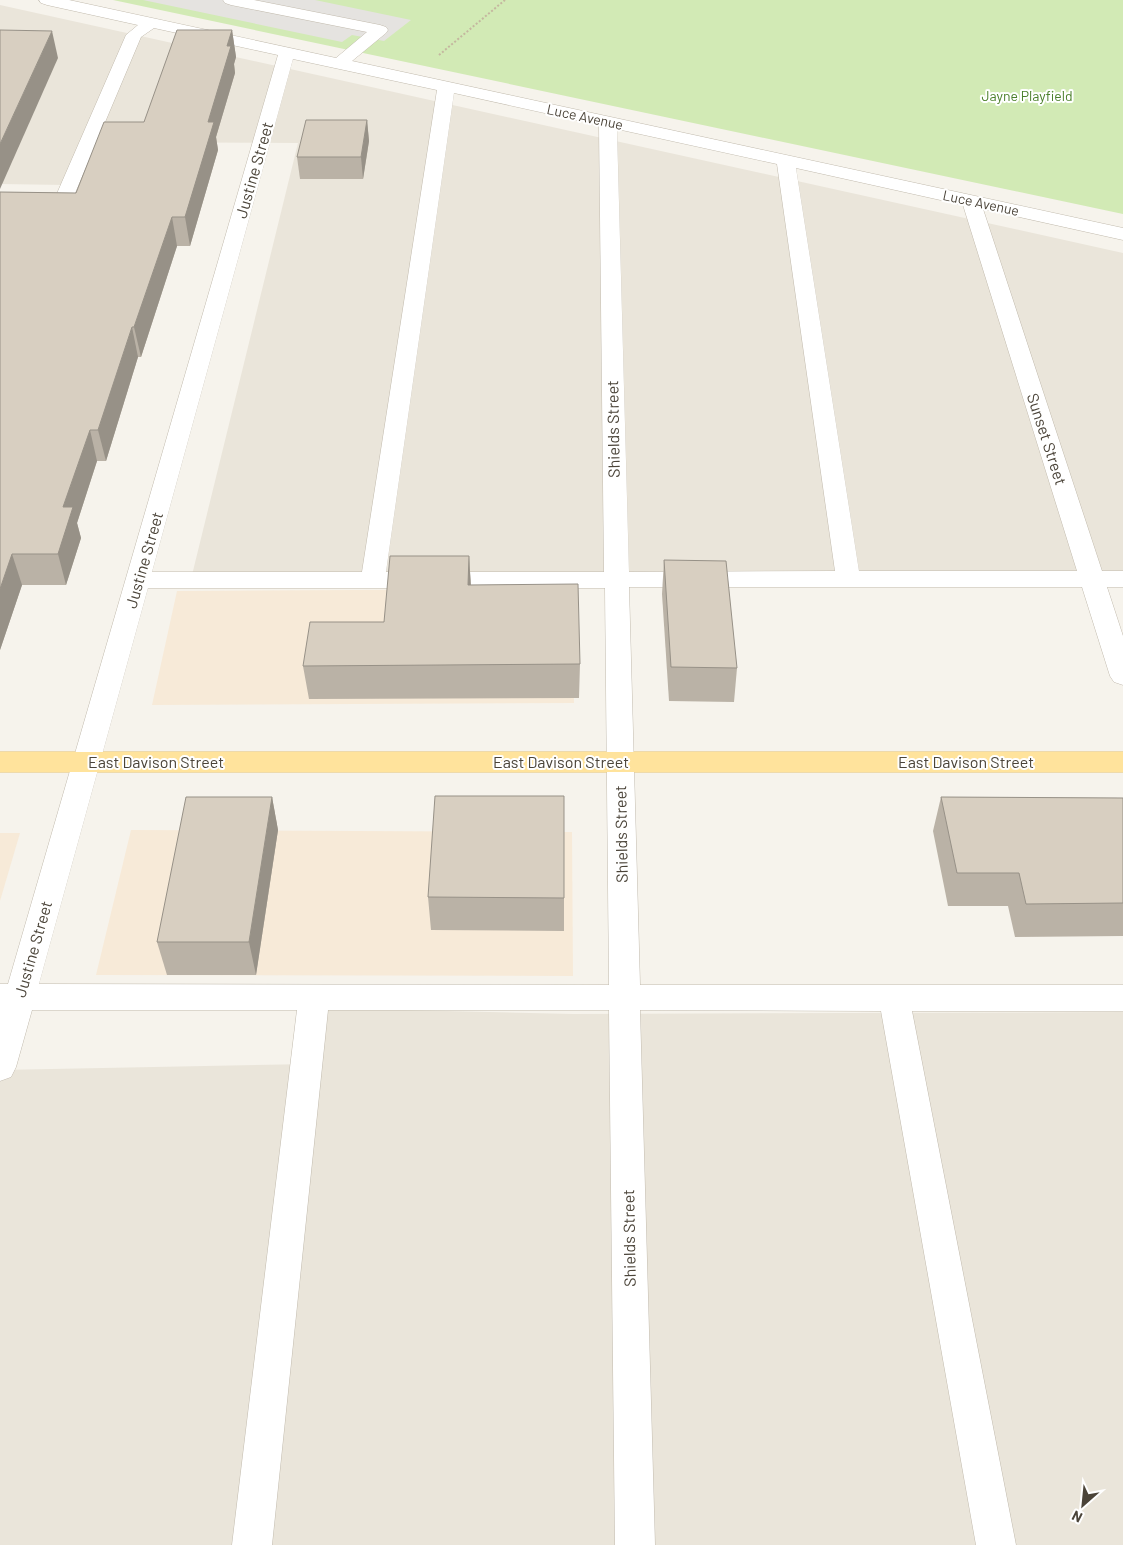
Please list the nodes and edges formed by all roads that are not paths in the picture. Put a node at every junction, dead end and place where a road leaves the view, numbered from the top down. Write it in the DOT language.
graph roads {
  1 [pos="47,0"];
  2 [pos="231,0"];
  3 [pos="151,23"];
  4 [pos="287,52"];
  5 [pos="339,64"];
  6 [pos="446,87"];
  7 [pos="608,122"];
  8 [pos="786,161"];
  9 [pos="64,198"];
  10 [pos="970,201"];
  11 [pos="1123,234"];
  12 [pos="373,579"];
  13 [pos="616,579"];
  14 [pos="848,579"];
  15 [pos="1092,579"];
  16 [pos="1123,579"];
  17 [pos="138,580"];
  18 [pos="1123,676"];
  19 [pos="0,762"];
  20 [pos="87,762"];
  21 [pos="619,762"];
  22 [pos="1123,762"];
  23 [pos="10,997"];
  24 [pos="314,998"];
  25 [pos="625,998"];
  26 [pos="1123,998"];
  27 [pos="894,999"];
  28 [pos="0,1067"];
  29 [pos="252,1545"];
  30 [pos="635,1545"];
  31 [pos="996,1545"];
  1 -- 3 [label="street, Luce Avenue"];
  2 -- 5 [label="street"];
  3 -- 4 [label="street, Luce Avenue"];
  3 -- 9 [label="street"];
  4 -- 5 [label="street, Luce Avenue"];
  4 -- 17 [label="street, Justine Street"];
  5 -- 6 [label="street, Luce Avenue"];
  6 -- 7 [label="street, Luce Avenue"];
  6 -- 12 [label="street"];
  7 -- 8 [label="street, Luce Avenue"];
  7 -- 13 [label="street, Shields Street"];
  8 -- 10 [label="street, Luce Avenue"];
  8 -- 14 [label="street"];
  10 -- 11 [label="street, Luce Avenue"];
  10 -- 15 [label="street, Sunset Street"];
  12 -- 13 [label="street"];
  12 -- 17 [label="street"];
  13 -- 14 [label="street"];
  13 -- 21 [label="street, Shields Street"];
  14 -- 15 [label="street"];
  15 -- 16 [label="street"];
  15 -- 18 [label="street, Sunset Street"];
  17 -- 20 [label="street, Justine Street"];
  19 -- 20 [label="main road, East Davison Street"];
  20 -- 21 [label="main road, East Davison Street"];
  20 -- 23 [label="street, Justine Street"];
  21 -- 22 [label="main road, East Davison Street"];
  21 -- 25 [label="street, Shields Street"];
  23 -- 24 [label="street"];
  23 -- 28 [label="street, Justine Street"];
  24 -- 25 [label="street"];
  24 -- 29 [label="street"];
  25 -- 27 [label="street"];
  25 -- 30 [label="street, Shields Street"];
  26 -- 27 [label="street"];
  27 -- 31 [label="street"];
}
